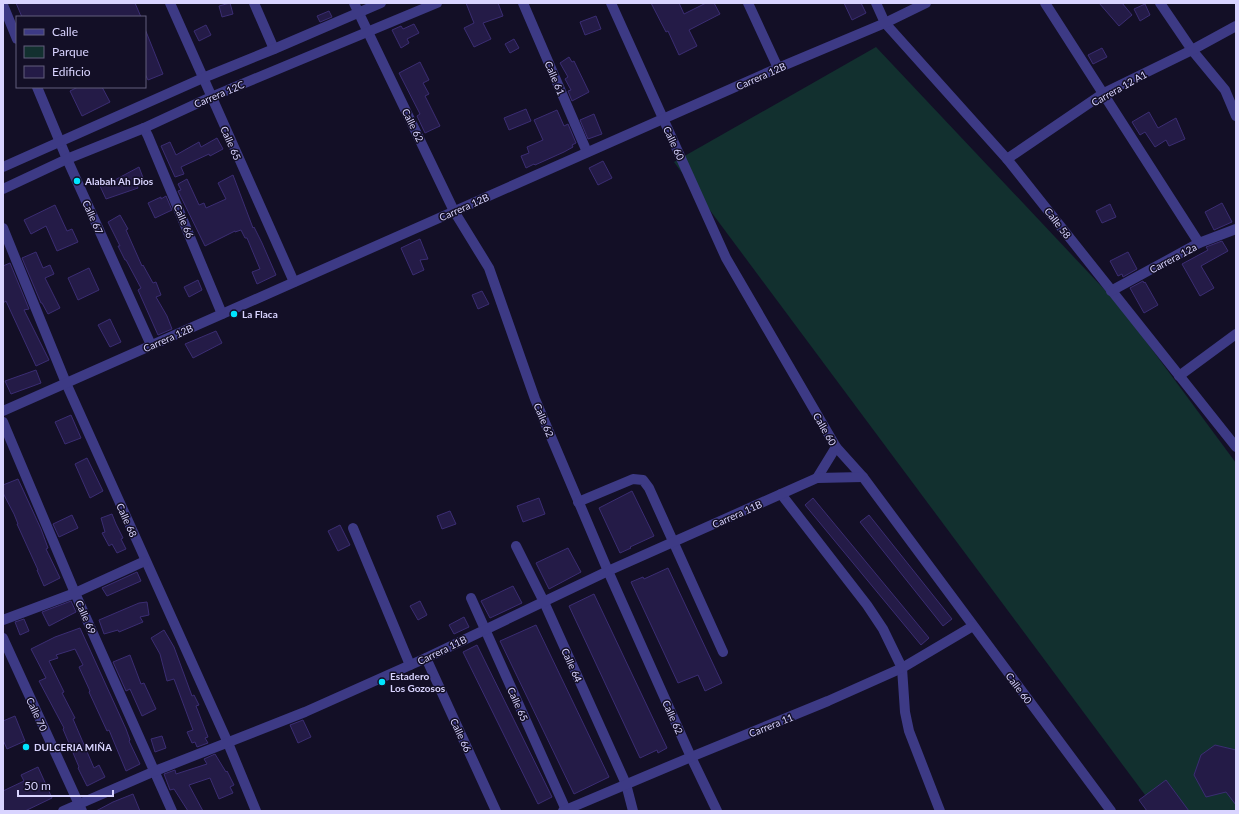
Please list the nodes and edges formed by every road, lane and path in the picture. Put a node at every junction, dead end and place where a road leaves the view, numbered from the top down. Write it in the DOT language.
graph roads {
  1 [pos="170,3"];
  2 [pos="254,3"];
  3 [pos="381,3"];
  4 [pos="437,3"];
  5 [pos="523,3"];
  6 [pos="611,3"];
  7 [pos="748,3"];
  8 [pos="876,3"];
  9 [pos="926,3"];
  10 [pos="1045,3"];
  11 [pos="1160,3"];
  12 [pos="3,6"];
  13 [pos="356,7"];
  14 [pos="885,23"];
  15 [pos="1236,26"];
  16 [pos="368,32"];
  17 [pos="16,37"];
  18 [pos="274,49"];
  19 [pos="1192,50"];
  20 [pos="778,68"];
  21 [pos="203,78"];
  22 [pos="37,88"];
  23 [pos="1104,93"];
  24 [pos="211,97"];
  25 [pos="1236,116"];
  26 [pos="663,119"];
  27 [pos="144,128"];
  28 [pos="60,141"];
  29 [pos="587,152"];
  30 [pos="1008,159"];
  31 [pos="67,160"];
  32 [pos="3,167"];
  33 [pos="3,189"];
  34 [pos="454,211"];
  35 [pos="3,228"];
  36 [pos="1236,229"];
  37 [pos="1199,243"];
  38 [pos="294,282"];
  39 [pos="1111,290"];
  40 [pos="222,314"];
  41 [pos="1236,334"];
  42 [pos="151,345"];
  43 [pos="1179,376"];
  44 [pos="66,383"];
  45 [pos="3,411"];
  46 [pos="3,422"];
  47 [pos="1235,443"];
  48 [pos="836,447"];
  49 [pos="863,477"];
  50 [pos="817,478"];
  51 [pos="781,494"];
  52 [pos="578,502"];
  53 [pos="353,528"];
  54 [pos="673,542"];
  55 [pos="516,546"];
  56 [pos="146,562"];
  57 [pos="608,571"];
  58 [pos="75,593"];
  59 [pos="471,598"];
  60 [pos="544,602"];
  61 [pos="3,620"];
  62 [pos="973,626"];
  63 [pos="485,629"];
  64 [pos="3,638"];
  65 [pos="723,652"];
  66 [pos="426,658"];
  67 [pos="410,665"];
  68 [pos="902,668"];
  69 [pos="228,743"];
  70 [pos="691,757"];
  71 [pos="155,771"];
  72 [pos="626,784"];
  73 [pos="80,807"];
  74 [pos="564,810"];
  75 [pos="63,811"];
  76 [pos="172,811"];
  77 [pos="256,811"];
  78 [pos="496,811"];
  79 [pos="633,811"];
  80 [pos="718,811"];
  81 [pos="940,811"];
  82 [pos="1111,811"];
  1 -- 21 [label="street, Calle 65"];
  2 -- 18 [label="street"];
  3 -- 13 [label="street, Carrera 12C"];
  4 -- 16 [label="street, Carrera 12C"];
  5 -- 29 [label="street, Calle 61"];
  6 -- 26 [label="street, Calle 60"];
  7 -- 20 [label="street"];
  8 -- 14 [label="street, Calle 58"];
  9 -- 14 [label="street, Carrera 12B"];
  10 -- 23 [label="street"];
  11 -- 19 [label="street"];
  12 -- 17 [label="street"];
  13 -- 16 [label="street, Calle 62"];
  13 -- 18 [label="street, Carrera 12C"];
  14 -- 20 [label="street, Carrera 12B"];
  14 -- 30 [label="street, Calle 58"];
  15 -- 19 [label="street, Carrera 12 A1"];
  16 -- 24 [label="street, Carrera 12C"];
  16 -- 34 [label="street, Calle 62"];
  18 -- 21 [label="street, Carrera 12C"];
  19 -- 23 [label="street, Carrera 12 A1"];
  19 -- 25 [label="street"];
  20 -- 26 [label="street, Carrera 12B"];
  21 -- 24 [label="street, Calle 65"];
  21 -- 28 [label="street, Carrera 12C"];
  22 -- 28 [label="street, Calle 67"];
  23 -- 30 [label="street, Carrera 12 A1"];
  23 -- 37 [label="street"];
  24 -- 27 [label="street, Carrera 12C"];
  24 -- 38 [label="street, Calle 65"];
  26 -- 29 [label="street, Carrera 12B"];
  26 -- 48 [label="street, Calle 60"];
  27 -- 31 [label="street, Carrera 12C"];
  27 -- 40 [label="street, Calle 66"];
  28 -- 31 [label="street, Calle 67"];
  28 -- 32 [label="street, Carrera 12C"];
  29 -- 34 [label="street, Carrera 12B"];
  30 -- 39 [label="street, Calle 58"];
  31 -- 33 [label="street, Carrera 12C"];
  31 -- 42 [label="street, Calle 67"];
  34 -- 38 [label="street, Carrera 12B"];
  34 -- 52 [label="street, Calle 62"];
  35 -- 44 [label="street, Calle 68"];
  36 -- 37 [label="street, Carrera 12a"];
  37 -- 39 [label="street, Carrera 12a"];
  38 -- 40 [label="street, Carrera 12B"];
  39 -- 43 [label="street, Calle 58"];
  40 -- 42 [label="street, Carrera 12B"];
  41 -- 43 [label="street"];
  42 -- 44 [label="street, Carrera 12B"];
  43 -- 47 [label="street, Calle 58"];
  44 -- 45 [label="street, Carrera 12B"];
  44 -- 56 [label="street, Calle 68"];
  46 -- 58 [label="street, Calle 69"];
  48 -- 49 [label="street, Calle 60"];
  48 -- 50 [label="street"];
  49 -- 50 [label="street, Carrera 11B"];
  49 -- 62 [label="street, Calle 60"];
  50 -- 51 [label="street, Carrera 11B"];
  51 -- 54 [label="street, Carrera 11B"];
  51 -- 68 [label="street"];
  52 -- 54 [label="street"];
  52 -- 57 [label="street, Calle 62"];
  53 -- 67 [label="street"];
  54 -- 57 [label="street, Carrera 11B"];
  54 -- 65 [label="street"];
  55 -- 60 [label="street, Calle 64"];
  56 -- 58 [label="street"];
  56 -- 69 [label="street, Calle 68"];
  57 -- 60 [label="street, Carrera 11B"];
  57 -- 70 [label="street, Calle 62"];
  58 -- 61 [label="street"];
  58 -- 71 [label="street, Calle 69"];
  59 -- 63 [label="street, Calle 65"];
  60 -- 63 [label="street, Carrera 11B"];
  60 -- 72 [label="street, Calle 64"];
  62 -- 68 [label="street, Carrera 11"];
  62 -- 82 [label="street, Calle 60"];
  63 -- 66 [label="street, Carrera 11B"];
  63 -- 74 [label="street, Calle 65"];
  64 -- 73 [label="street, Calle 70"];
  66 -- 67 [label="street, Carrera 11B"];
  66 -- 78 [label="street, Calle 66"];
  67 -- 69 [label="street, Carrera 11B"];
  68 -- 70 [label="street, Carrera 11"];
  68 -- 81 [label="street"];
  69 -- 71 [label="street, Carrera 11B"];
  69 -- 77 [label="street, Calle 68"];
  70 -- 72 [label="street, Carrera 11"];
  70 -- 80 [label="street, Calle 62"];
  71 -- 73 [label="street, Carrera 11B"];
  71 -- 76 [label="street, Calle 69"];
  72 -- 74 [label="street, Carrera 11"];
  72 -- 79 [label="street, Calle 64"];
  73 -- 75 [label="street, Carrera 11B"];
}
